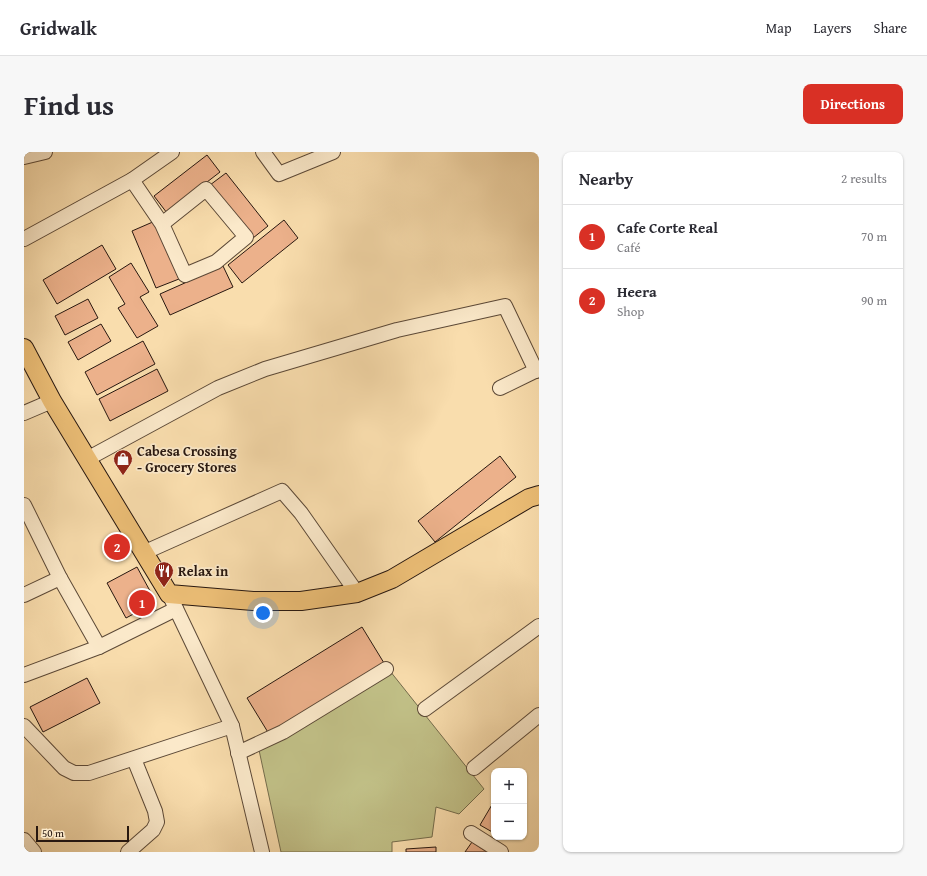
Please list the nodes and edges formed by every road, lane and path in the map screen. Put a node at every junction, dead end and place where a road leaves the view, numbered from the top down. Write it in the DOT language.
graph roads {
  1 [pos="45,152"];
  2 [pos="172,152"];
  3 [pos="263,152"];
  4 [pos="333,152"];
  5 [pos="24,157"];
  6 [pos="132,180"];
  7 [pos="162,224"];
  8 [pos="24,239"];
  9 [pos="24,348"];
  10 [pos="537,370"];
  11 [pos="500,388"];
  12 [pos="52,400"];
  13 [pos="24,413"];
  14 [pos="87,459"];
  15 [pos="539,495"];
  16 [pos="24,505"];
  17 [pos="143,553"];
  18 [pos="60,578"];
  19 [pos="357,593"];
  20 [pos="24,595"];
  21 [pos="172,601"];
  22 [pos="539,626"];
  23 [pos="99,647"];
  24 [pos="386,669"];
  25 [pos="24,675"];
  26 [pos="425,709"];
  27 [pos="539,715"];
  28 [pos="24,726"];
  29 [pos="232,726"];
  30 [pos="238,753"];
  31 [pos="134,759"];
  32 [pos="474,768"];
  33 [pos="470,833"];
  34 [pos="24,840"];
  35 [pos="34,852"];
  36 [pos="128,852"];
  37 [pos="262,852"];
  38 [pos="501,852"];
  1 -- 5 [label="street"];
  2 -- 6 [label="street"];
  3 -- 4 [label="street"];
  6 -- 7 [label="street"];
  6 -- 8 [label="street"];
  7 -- 7 [label="street"];
  9 -- 12 [label="main road"];
  10 -- 11 [label="street"];
  10 -- 14 [label="street"];
  12 -- 13 [label="street"];
  12 -- 14 [label="main road"];
  14 -- 17 [label="main road"];
  15 -- 19 [label="main road"];
  16 -- 18 [label="street"];
  17 -- 19 [label="street"];
  17 -- 21 [label="main road"];
  18 -- 20 [label="street"];
  18 -- 23 [label="street"];
  19 -- 21 [label="main road"];
  21 -- 23 [label="street"];
  21 -- 29 [label="street"];
  22 -- 26 [label="street"];
  23 -- 25 [label="street"];
  24 -- 30 [label="street"];
  27 -- 32 [label="street"];
  28 -- 31 [label="street"];
  29 -- 30 [label="street"];
  29 -- 31 [label="street"];
  30 -- 37 [label="street"];
  31 -- 36 [label="street"];
  33 -- 38 [label="street"];
  34 -- 35 [label="street"];
}
